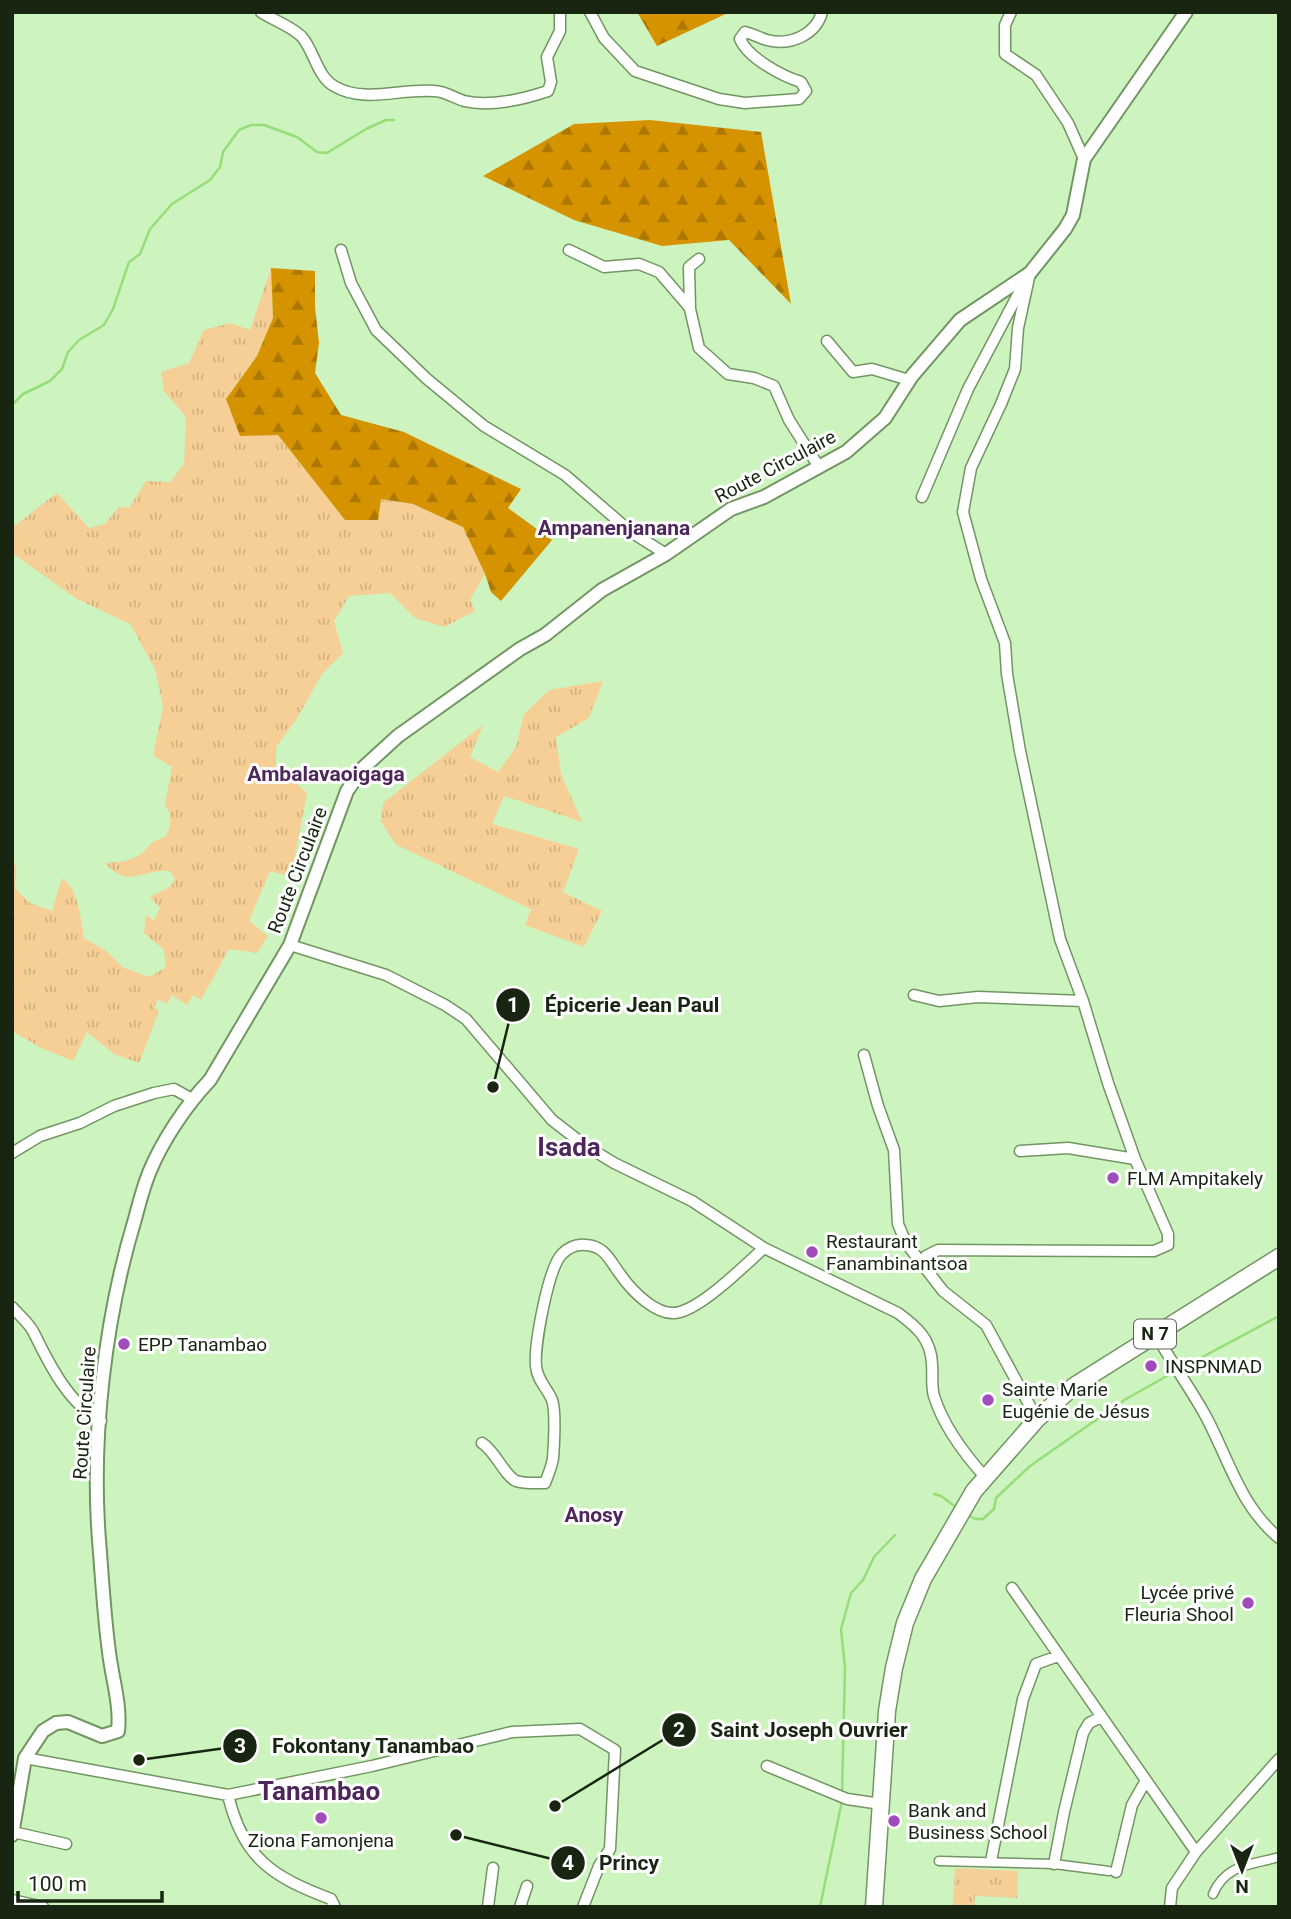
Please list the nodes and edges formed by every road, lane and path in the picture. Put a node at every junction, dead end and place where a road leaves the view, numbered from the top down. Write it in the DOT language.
graph roads {
  1 [pos="261,12"];
  2 [pos="560,12"];
  3 [pos="590,12"];
  4 [pos="822,12"];
  5 [pos="1011,12"];
  6 [pos="1186,12"];
  7 [pos="1084,159"];
  8 [pos="341,250"];
  9 [pos="569,250"];
  10 [pos="699,259"];
  11 [pos="1030,273"];
  12 [pos="690,309"];
  13 [pos="827,341"];
  14 [pos="909,380"];
  15 [pos="819,467"];
  16 [pos="922,497"];
  17 [pos="666,554"];
  18 [pos="290,945"];
  19 [pos="914,995"];
  20 [pos="1083,1001"];
  21 [pos="864,1055"];
  22 [pos="192,1099"];
  23 [pos="1020,1151"];
  24 [pos="12,1153"];
  25 [pos="1135,1159"];
  26 [pos="764,1248"];
  27 [pos="1279,1256"];
  28 [pos="923,1266"];
  29 [pos="12,1307"];
  30 [pos="1156,1334"];
  31 [pos="1037,1419"];
  32 [pos="101,1421"];
  33 [pos="482,1444"];
  34 [pos="986,1478"];
  35 [pos="1279,1538"];
  36 [pos="1012,1588"];
  37 [pos="1058,1656"];
  38 [pos="1101,1717"];
  39 [pos="25,1758"];
  40 [pos="1279,1759"];
  41 [pos="766,1766"];
  42 [pos="1145,1782"];
  43 [pos="228,1795"];
  44 [pos="881,1804"];
  45 [pos="13,1833"];
  46 [pos="66,1844"];
  47 [pos="1196,1852"];
  48 [pos="1279,1857"];
  49 [pos="939,1861"];
  50 [pos="991,1861"];
  51 [pos="1054,1864"];
  52 [pos="493,1868"];
  53 [pos="1112,1872"];
  54 [pos="527,1886"];
  55 [pos="1213,1894"];
  56 [pos="12,1900"];
  57 [pos="43,1907"];
  58 [pos="335,1907"];
  59 [pos="488,1907"];
  60 [pos="520,1907"];
  61 [pos="583,1907"];
  62 [pos="874,1907"];
  63 [pos="1170,1907"];
  1 -- 2 [label="street"];
  3 -- 4 [label="street"];
  5 -- 7 [label="street"];
  6 -- 7 [label="street, Route Circulaire"];
  7 -- 11 [label="street, Route Circulaire"];
  8 -- 17 [label="street"];
  9 -- 12 [label="street"];
  10 -- 12 [label="street"];
  11 -- 14 [label="street, Route Circulaire"];
  11 -- 16 [label="street"];
  11 -- 20 [label="street"];
  12 -- 15 [label="street"];
  13 -- 14 [label="street"];
  14 -- 15 [label="street, Route Circulaire"];
  15 -- 17 [label="street, Route Circulaire"];
  17 -- 18 [label="street, Route Circulaire"];
  18 -- 22 [label="street, Route Circulaire"];
  18 -- 26 [label="street"];
  19 -- 20 [label="street"];
  20 -- 25 [label="street"];
  21 -- 28 [label="street"];
  22 -- 24 [label="street"];
  22 -- 32 [label="street, Route Circulaire"];
  23 -- 25 [label="street"];
  25 -- 28 [label="street"];
  26 -- 33 [label="street"];
  26 -- 34 [label="street"];
  27 -- 30 [label="main road, N 7"];
  28 -- 31 [label="street"];
  29 -- 32 [label="street"];
  30 -- 31 [label="main road, N 7"];
  30 -- 35 [label="street"];
  31 -- 34 [label="main road, N 7"];
  32 -- 39 [label="street, Route Circulaire"];
  34 -- 44 [label="main road, N 7"];
  36 -- 37 [label="street"];
  37 -- 38 [label="street"];
  37 -- 50 [label="street"];
  38 -- 42 [label="street"];
  38 -- 51 [label="street"];
  39 -- 43 [label="street"];
  39 -- 45 [label="street, Route Circulaire"];
  40 -- 47 [label="street"];
  41 -- 44 [label="street"];
  42 -- 47 [label="street"];
  42 -- 53 [label="street"];
  43 -- 58 [label="street"];
  43 -- 61 [label="street"];
  44 -- 62 [label="main road, N 7"];
  45 -- 46 [label="street"];
  47 -- 63 [label="street"];
  48 -- 55 [label="street"];
  49 -- 50 [label="street"];
  50 -- 51 [label="street"];
  51 -- 53 [label="street"];
  52 -- 59 [label="street"];
  54 -- 60 [label="street"];
  56 -- 57 [label="street"];
}
